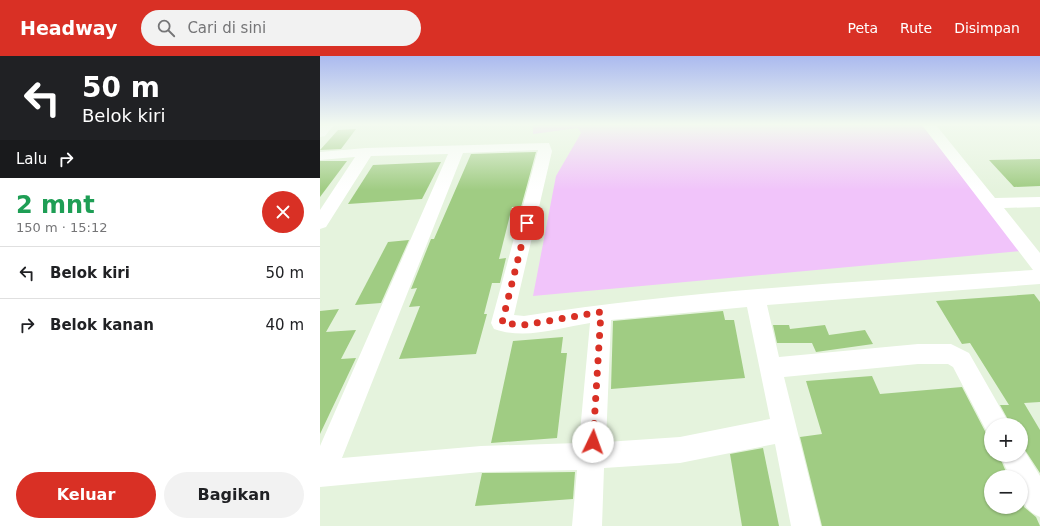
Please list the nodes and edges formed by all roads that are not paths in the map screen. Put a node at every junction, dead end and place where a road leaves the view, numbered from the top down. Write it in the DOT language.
graph roads {
  1 [pos="498,147"];
  2 [pos="545,147"];
  3 [pos="947,147"];
  4 [pos="457,149"];
  5 [pos="366,152"];
  6 [pos="320,156"];
  7 [pos="1040,202"];
  8 [pos="992,203"];
  9 [pos="320,223"];
  10 [pos="1040,266"];
  11 [pos="1040,277"];
  12 [pos="755,298"];
  13 [pos="601,312"];
  14 [pos="770,368"];
  15 [pos="993,418"];
  16 [pos="783,429"];
  17 [pos="592,456"];
  18 [pos="1017,462"];
  19 [pos="321,473"];
  20 [pos="1040,503"];
  21 [pos="587,526"];
  22 [pos="806,526"];
  1 -- 4 [label="lane"];
  2 -- 13 [label="lane"];
  3 -- 8 [label="lane"];
  4 -- 5 [label="lane"];
  4 -- 19 [label="lane"];
  5 -- 6 [label="lane"];
  5 -- 9 [label="lane"];
  7 -- 8 [label="lane"];
  8 -- 10 [label="lane"];
  11 -- 12 [label="lane"];
  12 -- 13 [label="lane"];
  12 -- 14 [label="lane"];
  13 -- 17 [label="lane"];
  14 -- 15 [label="lane"];
  14 -- 16 [label="lane"];
  16 -- 17 [label="lane"];
  16 -- 22 [label="lane"];
  17 -- 19 [label="lane"];
  17 -- 21 [label="lane"];
  18 -- 20 [label="lane"];
}
